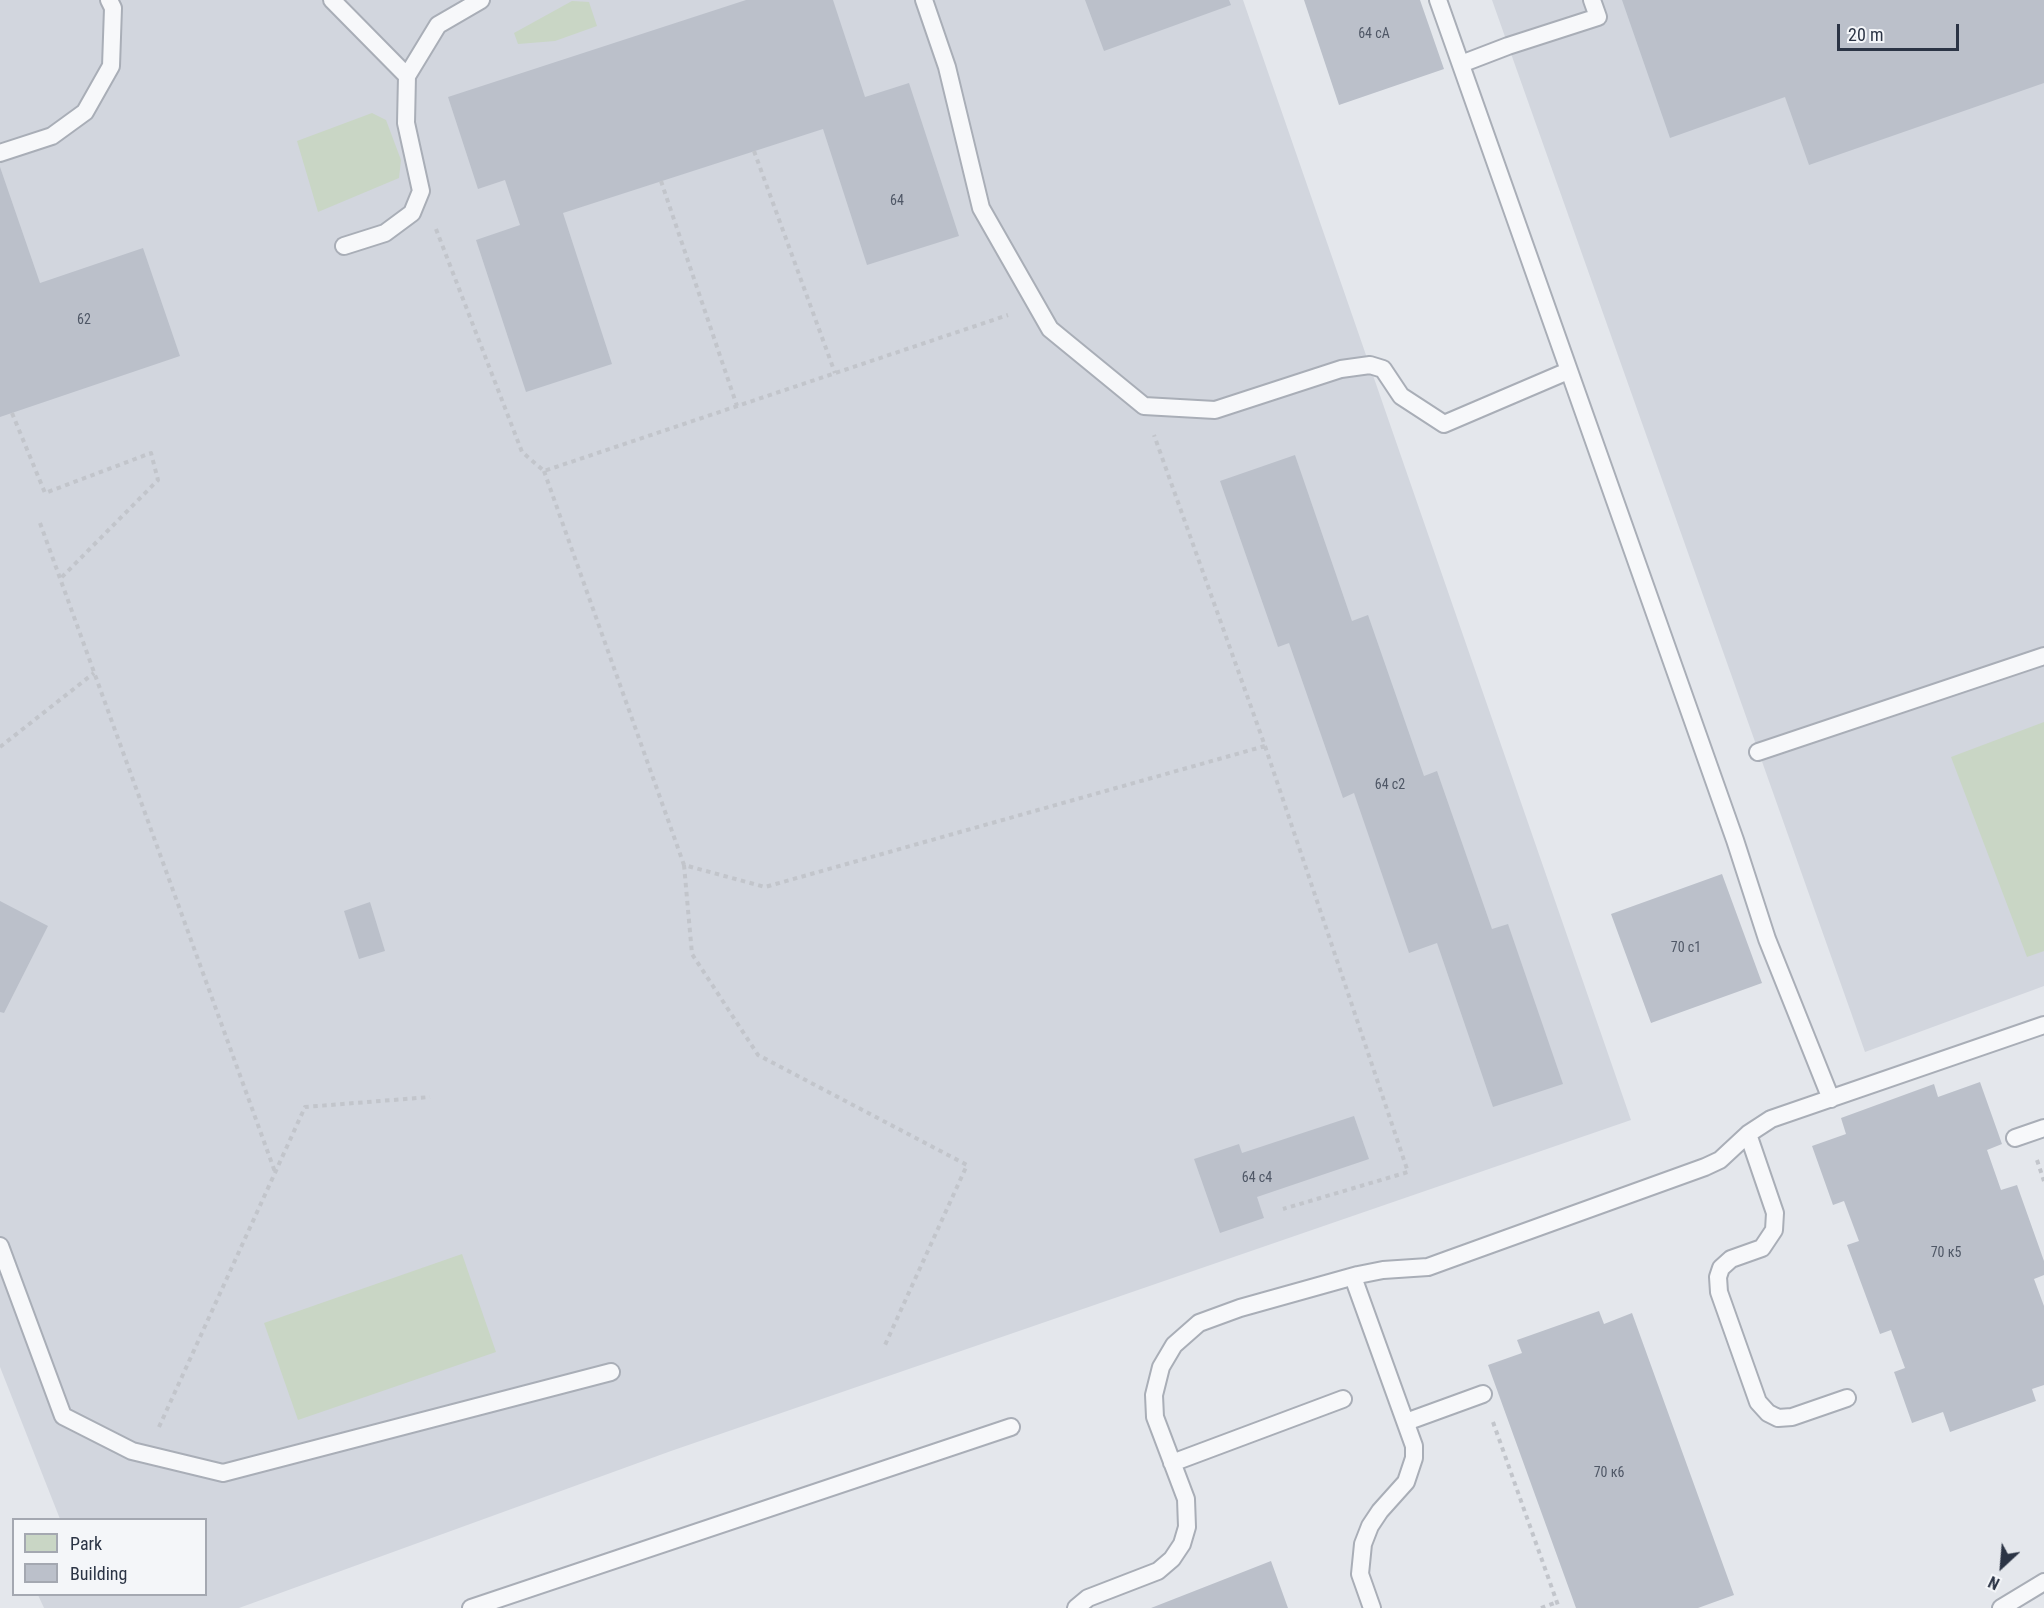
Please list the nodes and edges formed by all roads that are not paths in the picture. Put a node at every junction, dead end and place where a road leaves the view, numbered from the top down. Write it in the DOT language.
graph roads {
  1 [pos="109,0"];
  2 [pos="332,0"];
  3 [pos="481,0"];
  4 [pos="924,0"];
  5 [pos="1438,0"];
  6 [pos="1592,0"];
  7 [pos="1461,64"];
  8 [pos="407,76"];
  9 [pos="0,153"];
  10 [pos="344,246"];
  11 [pos="1568,371"];
  12 [pos="2044,656"];
  13 [pos="1758,752"];
  14 [pos="2044,1025"];
  15 [pos="1831,1099"];
  16 [pos="2044,1128"];
  17 [pos="1748,1134"];
  18 [pos="2015,1138"];
  19 [pos="0,1246"];
  20 [pos="1353,1277"];
  21 [pos="611,1372"];
  22 [pos="1483,1394"];
  23 [pos="1847,1398"];
  24 [pos="1343,1399"];
  25 [pos="1406,1422"];
  26 [pos="1011,1427"];
  27 [pos="1172,1463"];
  28 [pos="2044,1582"];
  29 [pos="471,1608"];
  30 [pos="1077,1608"];
  31 [pos="1372,1608"];
  32 [pos="2001,1608"];
  1 -- 9 [label="lane"];
  2 -- 8 [label="lane"];
  3 -- 8 [label="lane"];
  4 -- 11 [label="lane"];
  5 -- 7 [label="lane"];
  6 -- 7 [label="lane"];
  7 -- 11 [label="lane"];
  8 -- 10 [label="lane"];
  11 -- 15 [label="lane"];
  12 -- 13 [label="lane"];
  14 -- 15 [label="lane"];
  15 -- 17 [label="lane"];
  16 -- 18 [label="lane"];
  17 -- 20 [label="lane"];
  17 -- 23 [label="lane"];
  19 -- 21 [label="lane"];
  20 -- 25 [label="lane"];
  20 -- 27 [label="lane"];
  22 -- 25 [label="lane"];
  24 -- 27 [label="lane"];
  25 -- 31 [label="lane"];
  26 -- 29 [label="lane"];
  27 -- 30 [label="lane"];
  28 -- 32 [label="lane"];
}
